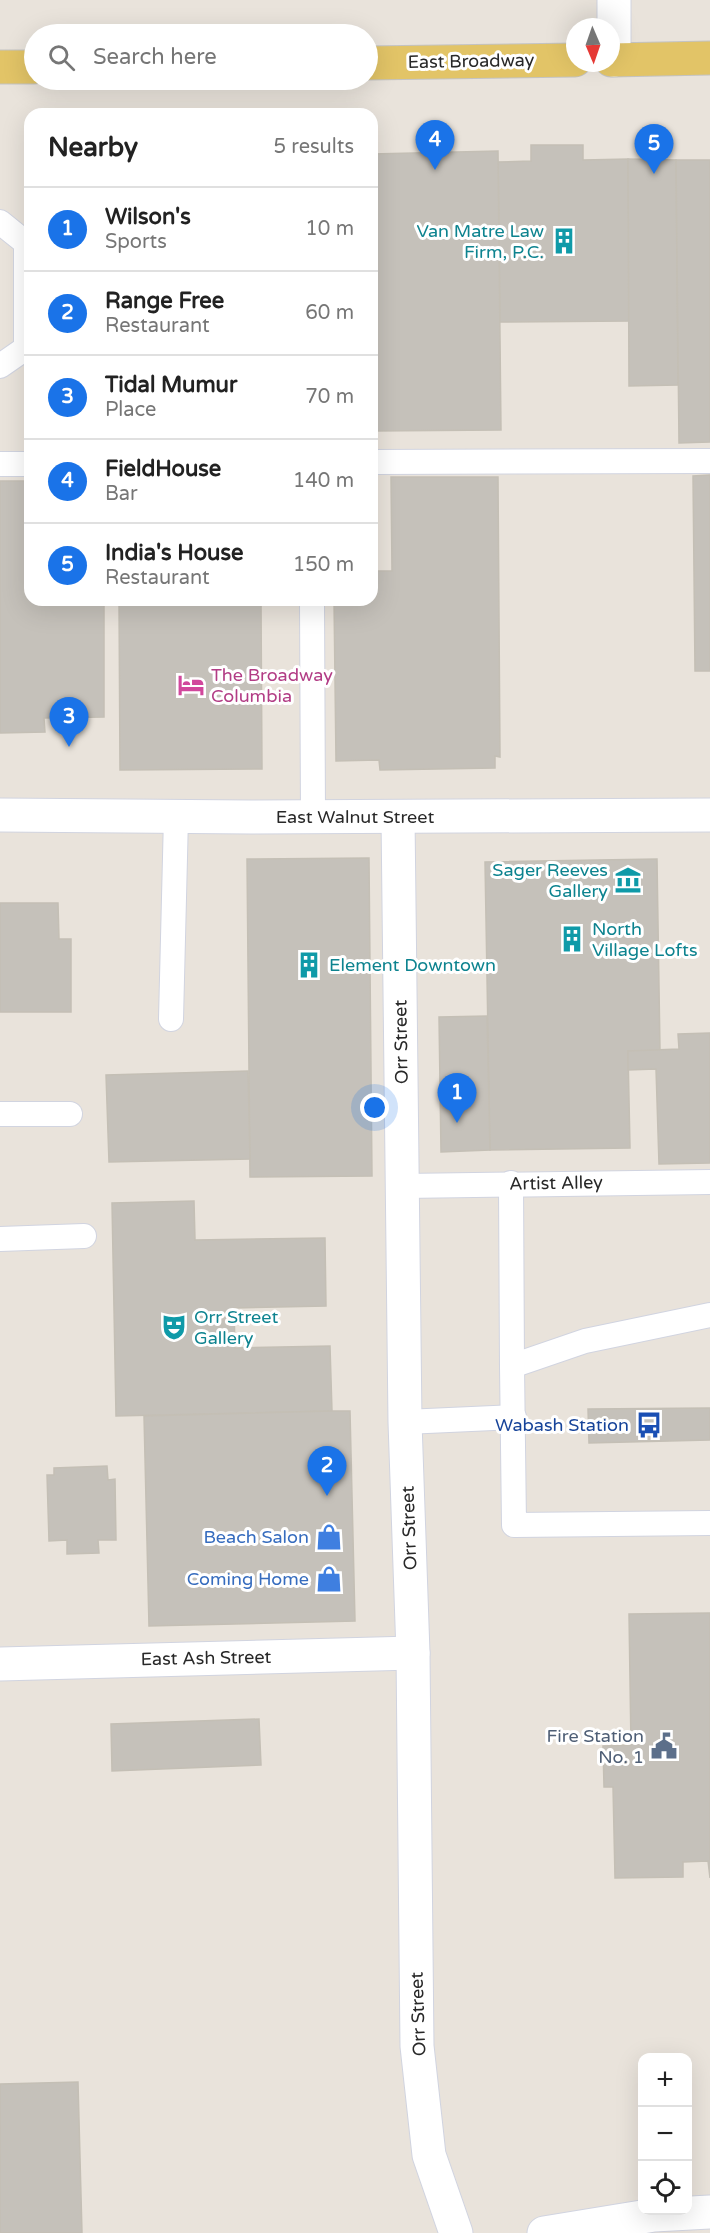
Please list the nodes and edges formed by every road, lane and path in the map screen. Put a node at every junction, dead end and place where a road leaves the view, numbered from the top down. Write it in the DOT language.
graph roads {
  1 [pos="614,0"];
  2 [pos="613,18"];
  3 [pos="710,58"];
  4 [pos="566,60"];
  5 [pos="620,60"];
  6 [pos="378,63"];
  7 [pos="24,67"];
  8 [pos="0,68"];
  9 [pos="0,222"];
  10 [pos="24,241"];
  11 [pos="24,349"];
  12 [pos="0,366"];
  13 [pos="710,461"];
  14 [pos="378,462"];
  15 [pos="0,464"];
  16 [pos="24,464"];
  17 [pos="312,606"];
  18 [pos="0,815"];
  19 [pos="710,815"];
  20 [pos="176,817"];
  21 [pos="313,817"];
  22 [pos="398,817"];
  23 [pos="171,1019"];
  24 [pos="0,1114"];
  25 [pos="70,1114"];
  26 [pos="710,1182"];
  27 [pos="511,1183"];
  28 [pos="403,1186"];
  29 [pos="84,1236"];
  30 [pos="0,1239"];
  31 [pos="710,1315"];
  32 [pos="512,1366"];
  33 [pos="514,1417"];
  34 [pos="405,1422"];
  35 [pos="710,1523"];
  36 [pos="413,1653"];
  37 [pos="0,1664"];
  38 [pos="710,2212"];
  39 [pos="598,2229"];
  40 [pos="456,2233"];
  41 [pos="544,2233"];
  1 -- 2 [label="street"];
  3 -- 5 [label="main road"];
  4 -- 6 [label="main road, East Broadway"];
  7 -- 8 [label="main road"];
  9 -- 10 [label="lane"];
  11 -- 12 [label="lane"];
  13 -- 14 [label="lane"];
  15 -- 16 [label="lane"];
  17 -- 21 [label="lane"];
  18 -- 20 [label="street, East Walnut Street"];
  19 -- 22 [label="street, East Walnut Street"];
  20 -- 21 [label="street, East Walnut Street"];
  20 -- 23 [label="lane"];
  21 -- 22 [label="street, East Walnut Street"];
  22 -- 28 [label="street, Orr Street"];
  24 -- 25 [label="lane"];
  26 -- 27 [label="lane, Artist Alley"];
  27 -- 28 [label="lane, Artist Alley"];
  27 -- 32 [label="lane"];
  28 -- 34 [label="street, Orr Street"];
  29 -- 30 [label="lane"];
  31 -- 32 [label="lane"];
  32 -- 33 [label="lane"];
  33 -- 34 [label="lane"];
  33 -- 35 [label="lane"];
  34 -- 36 [label="street, Orr Street"];
  36 -- 37 [label="street, East Ash Street"];
  36 -- 40 [label="street, Orr Street"];
  38 -- 39 [label="street"];
  39 -- 41 [label="street"];
}
